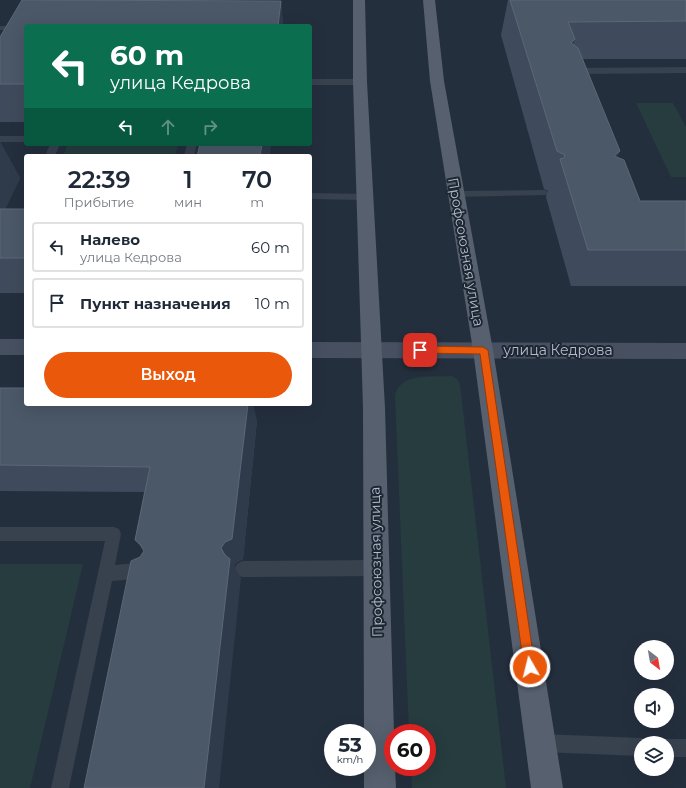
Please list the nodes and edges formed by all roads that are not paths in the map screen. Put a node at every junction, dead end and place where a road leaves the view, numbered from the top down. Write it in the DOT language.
graph roads {
  1 [pos="359,0"];
  2 [pos="429,0"];
  3 [pos="7,27"];
  4 [pos="3,38"];
  5 [pos="686,70"];
  6 [pos="571,81"];
  7 [pos="312,82"];
  8 [pos="360,82"];
  9 [pos="0,139"];
  10 [pos="24,139"];
  11 [pos="545,193"];
  12 [pos="455,194"];
  13 [pos="312,196"];
  14 [pos="365,197"];
  15 [pos="0,347"];
  16 [pos="24,347"];
  17 [pos="312,350"];
  18 [pos="372,350"];
  19 [pos="483,350"];
  20 [pos="686,351"];
  21 [pos="0,534"];
  22 [pos="376,568"];
  23 [pos="242,569"];
  24 [pos="153,570"];
  25 [pos="105,574"];
  26 [pos="541,743"];
  27 [pos="634,747"];
  28 [pos="674,748"];
  29 [pos="686,748"];
  30 [pos="60,788"];
  31 [pos="380,788"];
  32 [pos="547,788"];
  1 -- 8 [label="main road, Профсоюзная улица"];
  2 -- 12 [label="main road, Профсоюзная улица"];
  3 -- 4 [label="lane"];
  5 -- 6 [label="lane"];
  7 -- 8 [label="lane"];
  8 -- 14 [label="main road, Профсоюзная улица"];
  9 -- 10 [label="lane"];
  11 -- 12 [label="lane"];
  12 -- 19 [label="main road, Профсоюзная улица"];
  13 -- 14 [label="lane"];
  14 -- 18 [label="main road, Профсоюзная улица"];
  15 -- 16 [label="street"];
  17 -- 18 [label="street, улица Кедрова"];
  18 -- 19 [label="street, улица Кедрова"];
  18 -- 22 [label="main road, Профсоюзная улица"];
  19 -- 20 [label="street, улица Кедрова"];
  19 -- 26 [label="main road, Профсоюзная улица"];
  21 -- 25 [label="lane"];
  22 -- 23 [label="lane"];
  22 -- 31 [label="main road, Профсоюзная улица"];
  24 -- 25 [label="lane"];
  25 -- 30 [label="lane"];
  26 -- 27 [label="lane"];
  26 -- 32 [label="main road, Профсоюзная улица"];
  28 -- 29 [label="lane"];
}
